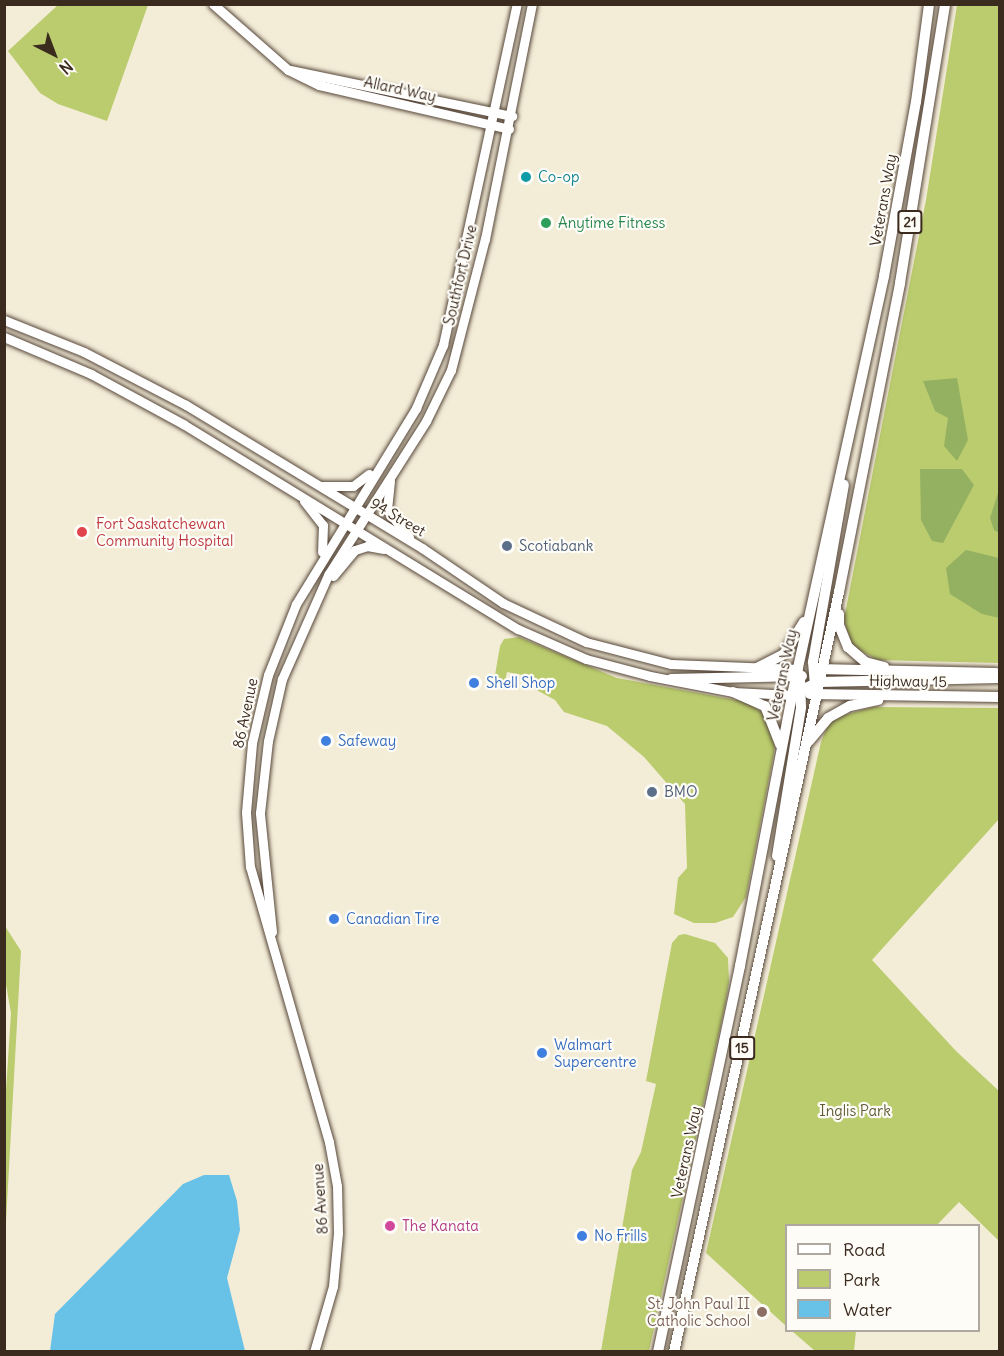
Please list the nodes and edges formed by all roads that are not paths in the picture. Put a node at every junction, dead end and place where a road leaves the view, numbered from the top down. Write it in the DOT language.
graph roads {
  1 [pos="213,4"];
  2 [pos="517,4"];
  3 [pos="532,4"];
  4 [pos="928,4"];
  5 [pos="945,4"];
  6 [pos="288,70"];
  7 [pos="496,113"];
  8 [pos="512,116"];
  9 [pos="494,125"];
  10 [pos="509,129"];
  11 [pos="4,320"];
  12 [pos="4,337"];
  13 [pos="848,433"];
  14 [pos="388,452"];
  15 [pos="392,475"];
  16 [pos="319,486"];
  17 [pos="294,490"];
  18 [pos="352,508"];
  19 [pos="364,515"];
  20 [pos="344,520"];
  21 [pos="356,528"];
  22 [pos="422,548"];
  23 [pos="392,552"];
  24 [pos="315,567"];
  25 [pos="839,592"];
  26 [pos="315,599"];
  27 [pos="810,611"];
  28 [pos="755,669"];
  29 [pos="904,672"];
  30 [pos="999,673"];
  31 [pos="798,674"];
  32 [pos="817,678"];
  33 [pos="999,678"];
  34 [pos="671,679"];
  35 [pos="733,692"];
  36 [pos="797,693"];
  37 [pos="895,696"];
  38 [pos="999,696"];
  39 [pos="807,743"];
  40 [pos="781,754"];
  41 [pos="776,896"];
  42 [pos="273,940"];
  43 [pos="314,1352"];
  44 [pos="658,1352"];
  45 [pos="674,1352"];
  1 -- 6 [label="main road, Allard Way"];
  2 -- 7 [label="main road, Southfort Drive"];
  3 -- 8 [label="main road, Southfort Drive"];
  4 -- 13 [label="main road, Veterans Way / 21"];
  5 -- 25 [label="main road, Veterans Way / 21"];
  6 -- 7 [label="main road, Allard Way"];
  6 -- 9 [label="main road, Allard Way"];
  7 -- 8 [label="main road, Allard Way"];
  7 -- 9 [label="main road, Southfort Drive"];
  8 -- 10 [label="main road, Southfort Drive"];
  9 -- 10 [label="main road, Allard Way"];
  9 -- 14 [label="main road, Southfort Drive"];
  10 -- 15 [label="main road, Southfort Drive"];
  11 -- 16 [label="main road, 94 Street"];
  12 -- 17 [label="main road, 94 Street"];
  13 -- 27 [label="main road, Veterans Way / 21"];
  13 -- 32 [label="main road"];
  14 -- 16 [label="main road"];
  14 -- 18 [label="main road, Southfort Drive"];
  15 -- 19 [label="main road, Southfort Drive"];
  15 -- 22 [label="main road"];
  16 -- 18 [label="main road, 94 Street"];
  17 -- 20 [label="main road, 94 Street"];
  17 -- 24 [label="main road"];
  18 -- 19 [label="main road, 94 Street"];
  18 -- 20 [label="main road, 86 Avenue"];
  19 -- 21 [label="main road, Southfort Drive"];
  19 -- 22 [label="main road, 94 Street"];
  20 -- 21 [label="main road, 94 Street"];
  20 -- 24 [label="main road, 86 Avenue"];
  21 -- 23 [label="main road, 94 Street"];
  21 -- 26 [label="main road, 86 Avenue"];
  22 -- 28 [label="main road, 94 Street"];
  23 -- 26 [label="main road"];
  23 -- 34 [label="main road, 94 Street"];
  24 -- 42 [label="main road, 86 Avenue"];
  25 -- 29 [label="main road"];
  25 -- 32 [label="main road, Veterans Way / 21"];
  26 -- 42 [label="main road, 86 Avenue"];
  27 -- 28 [label="main road"];
  27 -- 31 [label="main road, Veterans Way / 21"];
  28 -- 31 [label="main road, 94 Street"];
  29 -- 30 [label="main road, Highway 15"];
  29 -- 32 [label="main road, Highway 15"];
  31 -- 32 [label="main road"];
  31 -- 34 [label="main road"];
  31 -- 36 [label="main road, Veterans Way / 15"];
  32 -- 33 [label="main road"];
  32 -- 36 [label="main road"];
  32 -- 37 [label="main road, Highway 15"];
  32 -- 39 [label="main road, Veterans Way / 15"];
  34 -- 35 [label="main road, 94 Street"];
  35 -- 36 [label="main road, 94 Street"];
  35 -- 40 [label="main road"];
  36 -- 40 [label="main road, Veterans Way / 15"];
  36 -- 41 [label="main road"];
  37 -- 38 [label="main road, Highway 15"];
  37 -- 39 [label="main road"];
  39 -- 41 [label="main road, Veterans Way / 15"];
  40 -- 44 [label="main road, Veterans Way / 15"];
  41 -- 45 [label="main road, Veterans Way / 15"];
  42 -- 43 [label="main road, 86 Avenue"];
}
